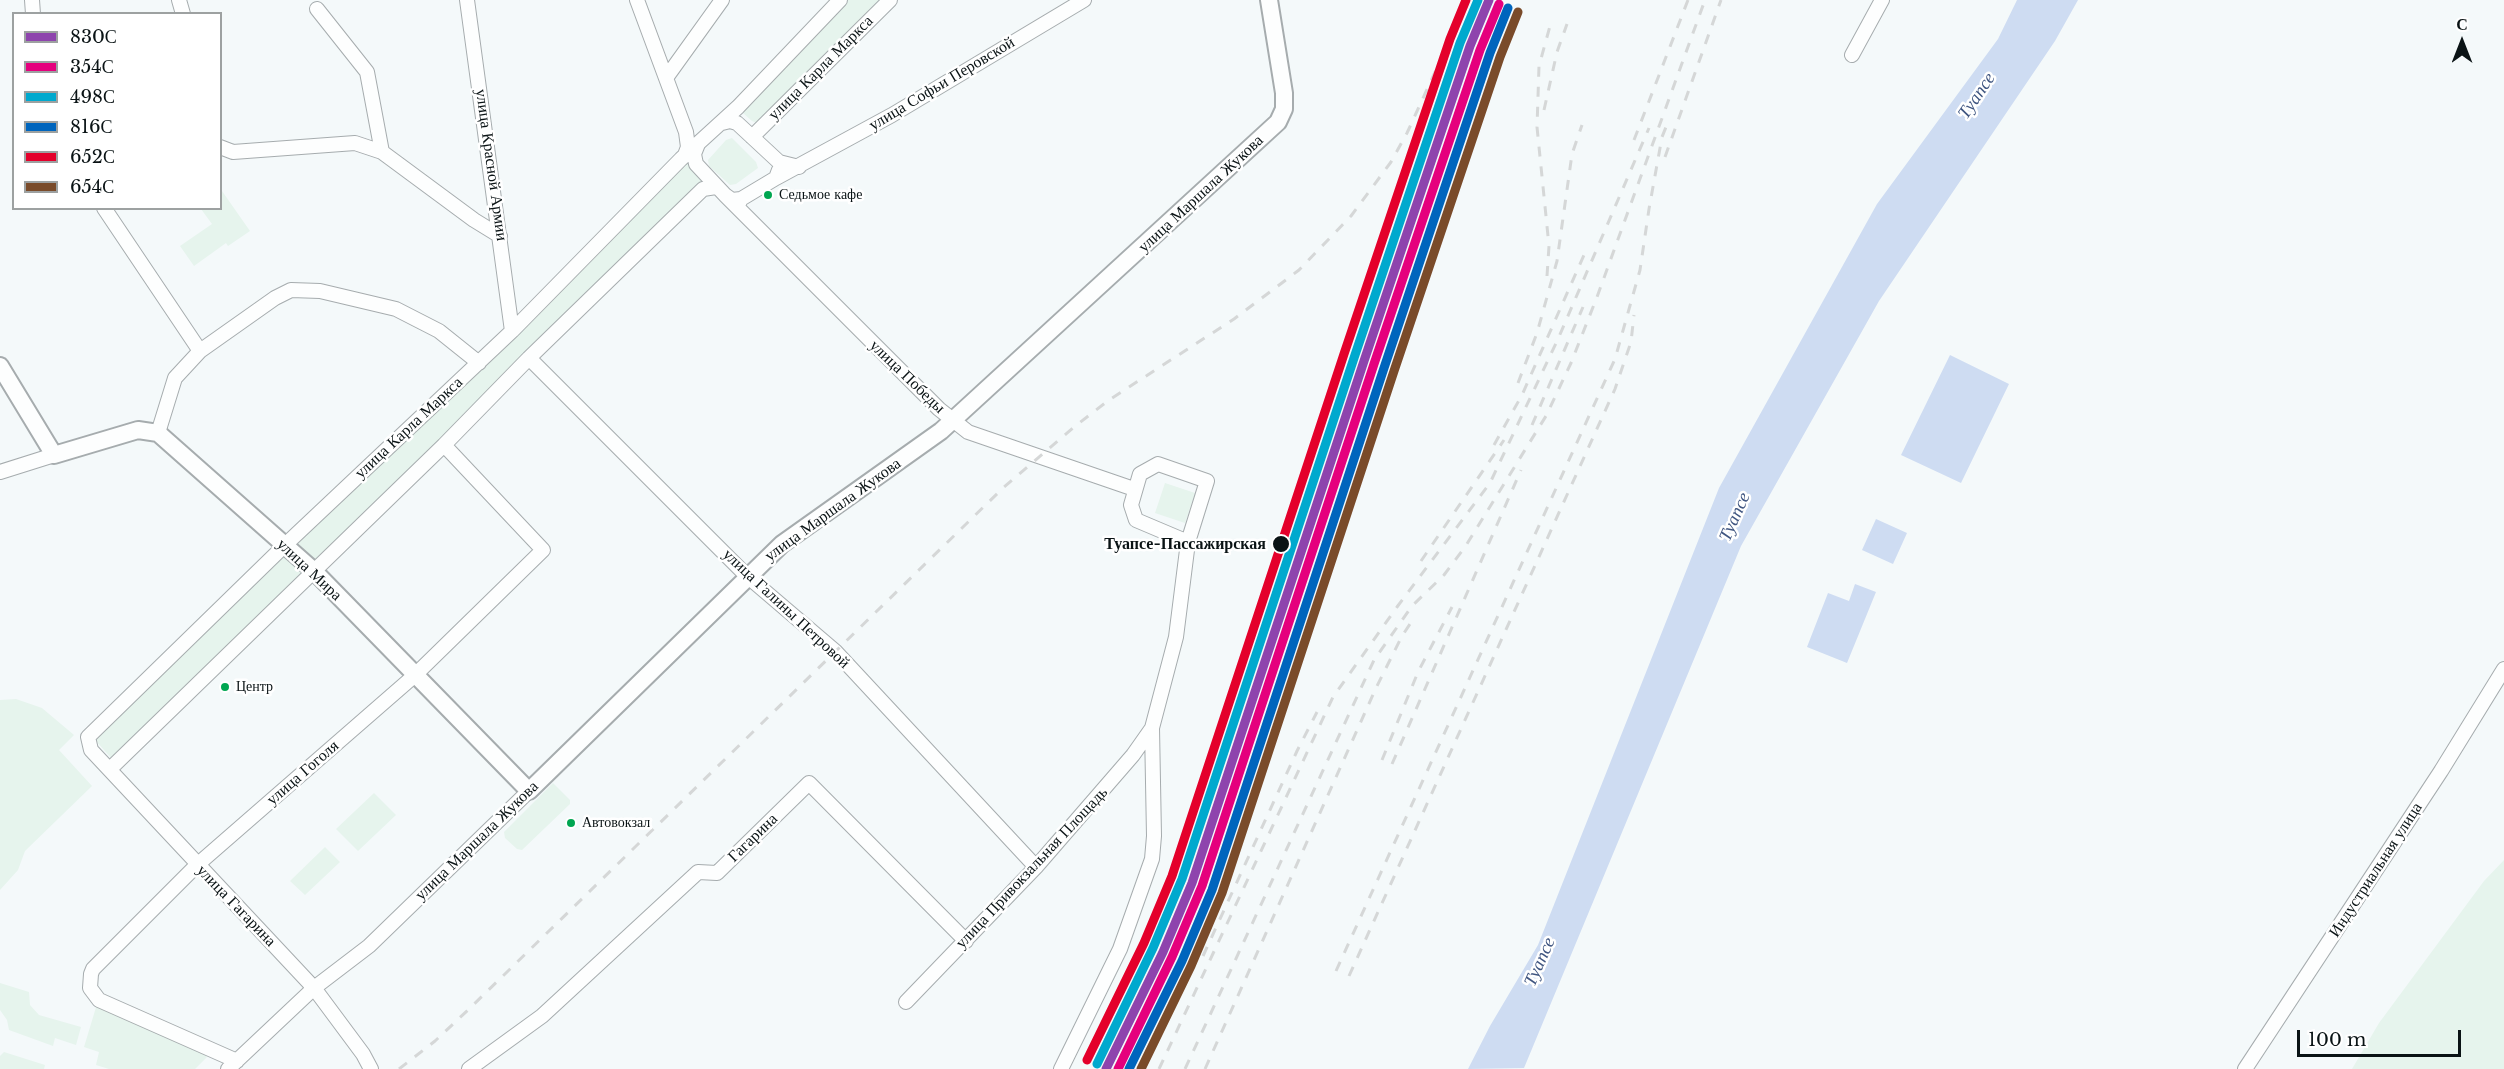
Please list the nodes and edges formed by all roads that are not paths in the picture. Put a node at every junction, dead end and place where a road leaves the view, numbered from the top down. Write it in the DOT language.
graph roads {
  1 [pos="467,0"];
  2 [pos="637,0"];
  3 [pos="722,0"];
  4 [pos="840,0"];
  5 [pos="890,0"];
  6 [pos="1084,0"];
  7 [pos="1269,0"];
  8 [pos="1882,0"];
  9 [pos="317,9"];
  10 [pos="1851,55"];
  11 [pos="666,78"];
  12 [pos="738,107"];
  13 [pos="722,123"];
  14 [pos="737,123"];
  15 [pos="752,137"];
  16 [pos="692,147"];
  17 [pos="222,148"];
  18 [pos="382,152"];
  19 [pos="773,158"];
  20 [pos="799,167"];
  21 [pos="776,178"];
  22 [pos="721,191"];
  23 [pos="740,206"];
  24 [pos="105,210"];
  25 [pos="500,236"];
  26 [pos="513,331"];
  27 [pos="200,351"];
  28 [pos="529,358"];
  29 [pos="480,363"];
  30 [pos="0,366"];
  31 [pos="952,421"];
  32 [pos="158,433"];
  33 [pos="444,445"];
  34 [pos="54,454"];
  35 [pos="0,472"];
  36 [pos="1134,489"];
  37 [pos="1188,542"];
  38 [pos="284,546"];
  39 [pos="314,572"];
  40 [pos="747,576"];
  41 [pos="2504,669"];
  42 [pos="414,676"];
  43 [pos="1152,728"];
  44 [pos="91,750"];
  45 [pos="110,769"];
  46 [pos="529,791"];
  47 [pos="197,865"];
  48 [pos="1036,867"];
  49 [pos="966,941"];
  50 [pos="314,988"];
  51 [pos="906,1002"];
  52 [pos="232,1065"];
  53 [pos="372,1069"];
  54 [pos="469,1069"];
  55 [pos="1061,1069"];
  56 [pos="2245,1069"];
  1 -- 25 [label="street, улица Красной Армии"];
  2 -- 11 [label="street"];
  3 -- 11 [label="street"];
  4 -- 12 [label="street, улица Карла Маркса"];
  5 -- 15 [label="street, улица Карла Маркса"];
  6 -- 20 [label="street, улица Софьи Перовской"];
  7 -- 31 [label="main road, улица Маршала Жукова"];
  8 -- 10 [label="street"];
  9 -- 18 [label="street"];
  11 -- 16 [label="street"];
  12 -- 13 [label="street, улица Карла Маркса"];
  12 -- 14 [label="street"];
  13 -- 14 [label="street"];
  13 -- 16 [label="street, улица Карла Маркса"];
  14 -- 15 [label="street"];
  15 -- 19 [label="street"];
  16 -- 22 [label="street"];
  16 -- 26 [label="street, улица Карла Маркса"];
  17 -- 18 [label="street"];
  18 -- 25 [label="street"];
  19 -- 20 [label="street"];
  19 -- 21 [label="street"];
  20 -- 21 [label="street, улица Софьи Перовской"];
  21 -- 23 [label="street, улица Софьи Перовской"];
  22 -- 23 [label="street"];
  22 -- 28 [label="street, улица Карла Маркса"];
  23 -- 31 [label="street, улица Победы"];
  24 -- 27 [label="street"];
  25 -- 26 [label="street, улица Красной Армии"];
  26 -- 29 [label="street, улица Карла Маркса"];
  27 -- 29 [label="street"];
  27 -- 32 [label="street"];
  28 -- 33 [label="street, улица Карла Маркса"];
  28 -- 40 [label="street, улица Галины Петровой"];
  29 -- 38 [label="street, улица Карла Маркса"];
  30 -- 34 [label="main road"];
  31 -- 36 [label="street, улица Победы"];
  31 -- 40 [label="main road, улица Маршала Жукова"];
  32 -- 34 [label="main road"];
  32 -- 38 [label="main road, улица Мира"];
  33 -- 39 [label="street, улица Карла Маркса"];
  33 -- 42 [label="street, улица Гоголя"];
  34 -- 35 [label="street"];
  36 -- 37 [label="street"];
  36 -- 37 [label="street, улица Привокзальная Площадь"];
  37 -- 43 [label="street, улица Привокзальная Площадь"];
  38 -- 39 [label="main road, улица Мира"];
  38 -- 44 [label="street, улица Карла Маркса"];
  39 -- 42 [label="main road, улица Мира"];
  39 -- 45 [label="street, улица Карла Маркса"];
  40 -- 46 [label="main road, улица Маршала Жукова"];
  40 -- 48 [label="street, улица Галины Петровой"];
  41 -- 56 [label="street, Индустриальная улица"];
  42 -- 46 [label="main road, улица Мира"];
  42 -- 47 [label="street, улица Гоголя"];
  43 -- 48 [label="street, улица Привокзальная Площадь"];
  43 -- 55 [label="street, улица Привокзальная Площадь"];
  44 -- 45 [label="street, улица Гагарина"];
  45 -- 47 [label="street, улица Гагарина"];
  46 -- 50 [label="street, улица Маршала Жукова"];
  47 -- 50 [label="street, улица Гагарина"];
  47 -- 52 [label="street, улица Гоголя"];
  48 -- 49 [label="street, улица Привокзальная Площадь"];
  49 -- 51 [label="street, улица Привокзальная Площадь"];
  49 -- 54 [label="street, Гагарина"];
  50 -- 52 [label="street, улица Маршала Жукова"];
  50 -- 53 [label="street, улица Гагарина"];
}
